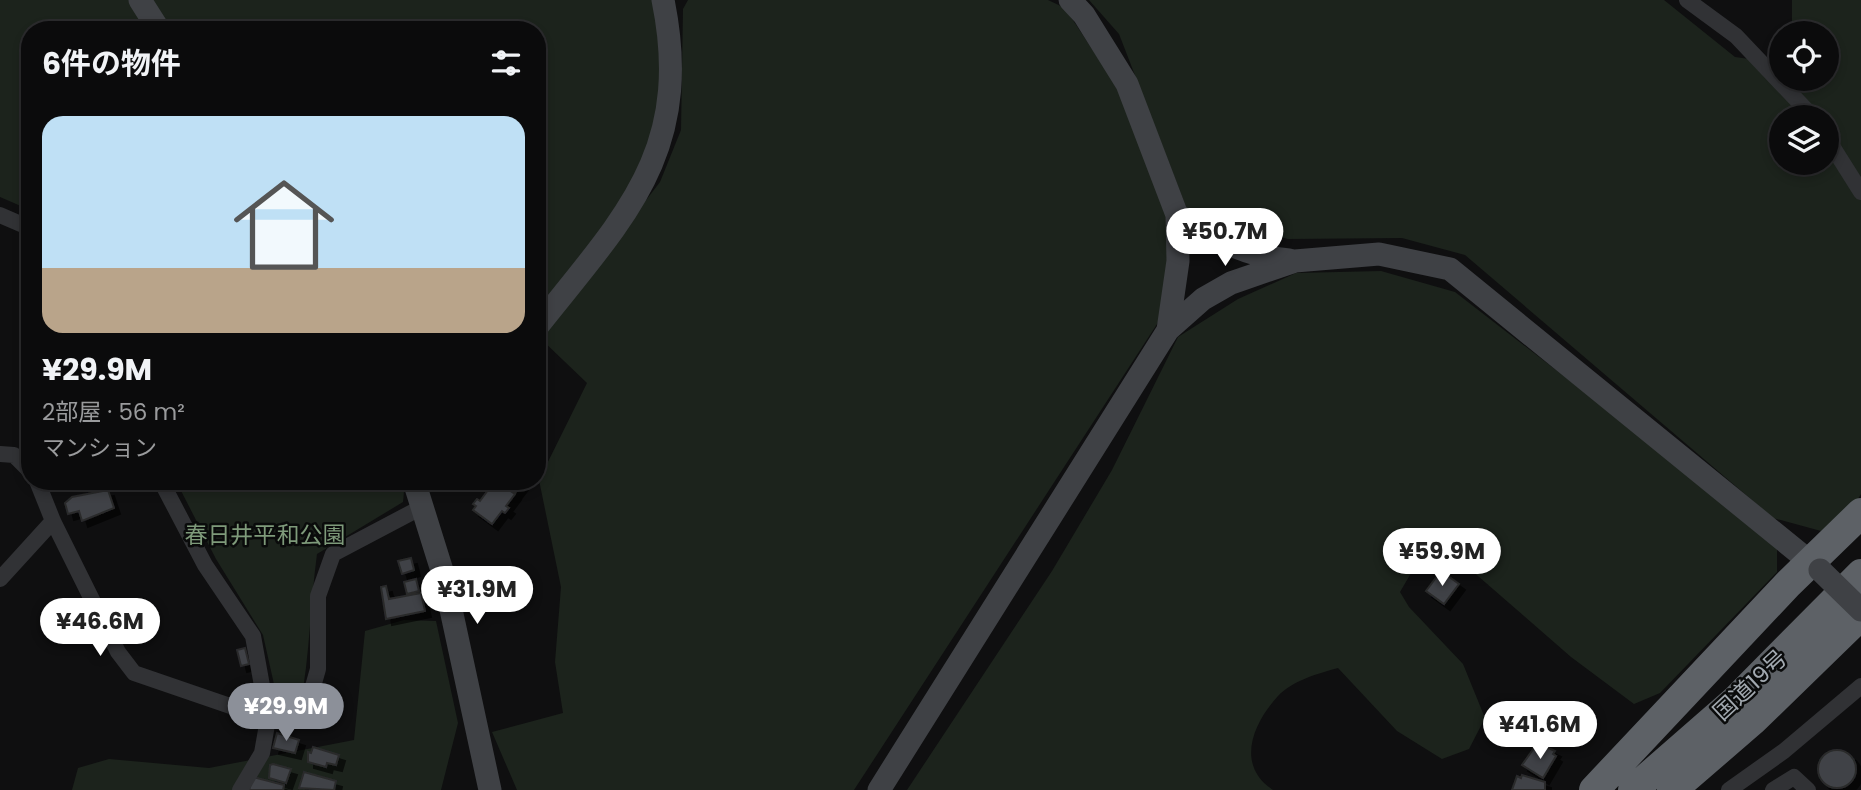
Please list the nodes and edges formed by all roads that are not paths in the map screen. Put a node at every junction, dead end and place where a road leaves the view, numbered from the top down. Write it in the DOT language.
graph roads {
  1 [pos="140,0"];
  2 [pos="1070,0"];
  3 [pos="1686,0"];
  4 [pos="664,1"];
  5 [pos="153,21"];
  6 [pos="1801,105"];
  7 [pos="1839,157"];
  8 [pos="1861,192"];
  9 [pos="0,215"];
  10 [pos="1177,215"];
  11 [pos="21,224"];
  12 [pos="1295,261"];
  13 [pos="546,315"];
  14 [pos="1168,330"];
  15 [pos="0,454"];
  16 [pos="21,462"];
  17 [pos="41,490"];
  18 [pos="166,490"];
  19 [pos="417,490"];
  20 [pos="424,506"];
  21 [pos="1861,513"];
  22 [pos="53,521"];
  23 [pos="1815,566"];
  24 [pos="1861,574"];
  25 [pos="0,579"];
  26 [pos="1861,613"];
  27 [pos="1861,686"];
  28 [pos="268,719"];
  29 [pos="240,790"];
  30 [pos="490,790"];
  31 [pos="879,790"];
  32 [pos="1594,790"];
  33 [pos="1633,790"];
  34 [pos="1672,790"];
  35 [pos="1729,790"];
  36 [pos="1773,790"];
  37 [pos="1808,790"];
  1 -- 5 [label="street"];
  2 -- 10 [label="street"];
  3 -- 6 [label="street"];
  4 -- 13 [label="street"];
  7 -- 8 [label="street"];
  9 -- 11 [label="street"];
  10 -- 12 [label="street"];
  10 -- 14 [label="street"];
  12 -- 14 [label="street"];
  12 -- 23 [label="street"];
  14 -- 31 [label="street"];
  15 -- 16 [label="street"];
  17 -- 22 [label="street"];
  18 -- 28 [label="street"];
  19 -- 20 [label="street"];
  20 -- 28 [label="street"];
  20 -- 30 [label="street"];
  21 -- 23 [label="highway"];
  22 -- 25 [label="street"];
  22 -- 28 [label="street"];
  23 -- 26 [label="street, bridge"];
  23 -- 32 [label="highway"];
  24 -- 33 [label="highway, 国道19号"];
  26 -- 34 [label="highway, 国道19号"];
  27 -- 35 [label="street"];
  28 -- 29 [label="street"];
  36 -- 37 [label="street"];
}
